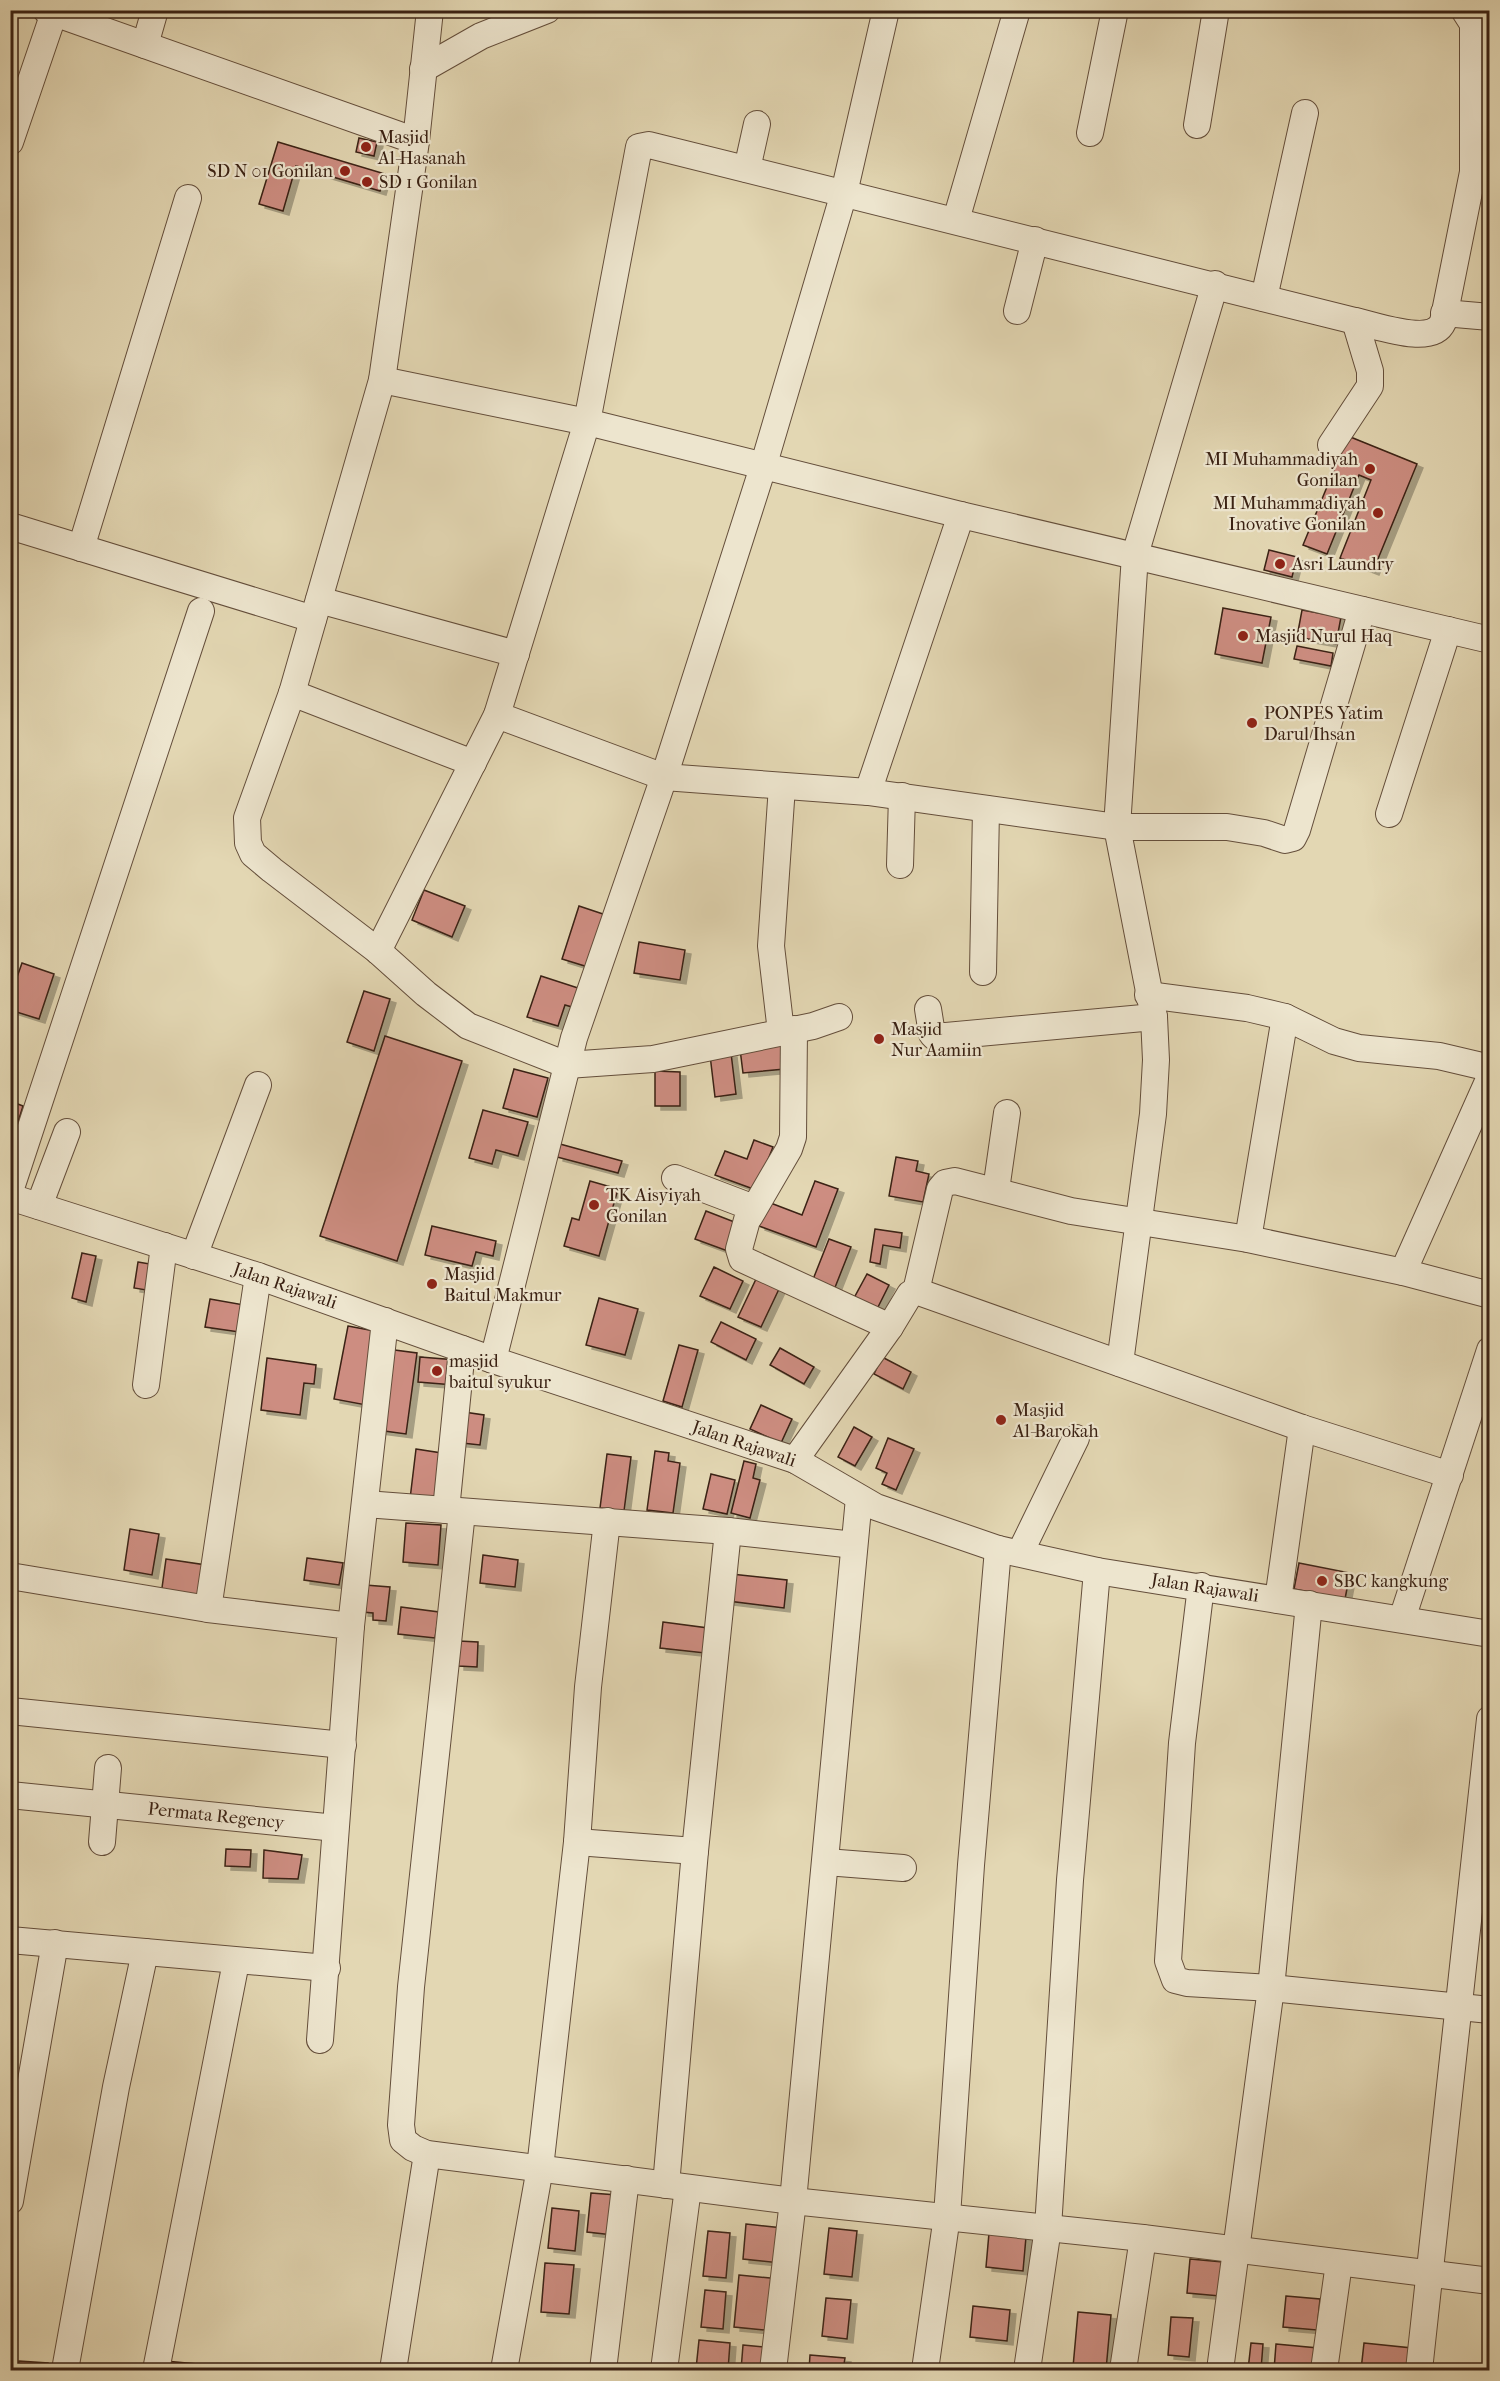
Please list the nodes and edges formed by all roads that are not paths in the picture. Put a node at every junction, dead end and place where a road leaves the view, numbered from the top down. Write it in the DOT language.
graph roads {
  1 [pos="155,10"];
  2 [pos="430,10"];
  3 [pos="547,10"];
  4 [pos="886,10"];
  5 [pos="1017,10"];
  6 [pos="1115,10"];
  7 [pos="1216,10"];
  8 [pos="1464,10"];
  9 [pos="50,12"];
  10 [pos="90,17"];
  11 [pos="145,45"];
  12 [pos="423,69"];
  13 [pos="1305,113"];
  14 [pos="757,124"];
  15 [pos="1197,125"];
  16 [pos="1090,133"];
  17 [pos="416,141"];
  18 [pos="10,142"];
  19 [pos="747,169"];
  20 [pos="844,193"];
  21 [pos="188,198"];
  22 [pos="956,220"];
  23 [pos="1035,240"];
  24 [pos="1215,284"];
  25 [pos="1264,298"];
  26 [pos="1017,311"];
  27 [pos="1453,314"];
  28 [pos="1490,317"];
  29 [pos="1355,321"];
  30 [pos="382,380"];
  31 [pos="587,422"];
  32 [pos="1331,445"];
  33 [pos="763,467"];
  34 [pos="961,515"];
  35 [pos="10,526"];
  36 [pos="81,548"];
  37 [pos="1135,555"];
  38 [pos="201,610"];
  39 [pos="316,610"];
  40 [pos="1362,610"];
  41 [pos="1448,630"];
  42 [pos="1490,640"];
  43 [pos="516,654"];
  44 [pos="292,693"];
  45 [pos="497,715"];
  46 [pos="473,763"];
  47 [pos="664,777"];
  48 [pos="782,786"];
  49 [pos="868,792"];
  50 [pos="902,796"];
  51 [pos="986,808"];
  52 [pos="1389,814"];
  53 [pos="1117,827"];
  54 [pos="900,865"];
  55 [pos="378,951"];
  56 [pos="983,972"];
  57 [pos="1151,1006"];
  58 [pos="928,1009"];
  59 [pos="839,1017"];
  60 [pos="1285,1017"];
  61 [pos="787,1031"];
  62 [pos="567,1065"];
  63 [pos="1490,1068"];
  64 [pos="1490,1077"];
  65 [pos="258,1085"];
  66 [pos="1007,1113"];
  67 [pos="67,1132"];
  68 [pos="675,1178"];
  69 [pos="996,1190"];
  70 [pos="10,1191"];
  71 [pos="10,1197"];
  72 [pos="39,1206"];
  73 [pos="750,1216"];
  74 [pos="1140,1223"];
  75 [pos="1248,1239"];
  76 [pos="164,1246"];
  77 [pos="194,1256"];
  78 [pos="1403,1272"];
  79 [pos="258,1276"];
  80 [pos="916,1291"];
  81 [pos="1490,1295"];
  82 [pos="385,1321"];
  83 [pos="890,1327"];
  84 [pos="462,1349"];
  85 [pos="1490,1350"];
  86 [pos="493,1360"];
  87 [pos="1120,1363"];
  88 [pos="146,1385"];
  89 [pos="1302,1428"];
  90 [pos="1076,1438"];
  91 [pos="795,1460"];
  92 [pos="1450,1475"];
  93 [pos="859,1498"];
  94 [pos="365,1504"];
  95 [pos="454,1511"];
  96 [pos="607,1521"];
  97 [pos="728,1531"];
  98 [pos="854,1545"];
  99 [pos="1009,1551"];
  100 [pos="1097,1571"];
  101 [pos="10,1576"];
  102 [pos="1201,1586"];
  103 [pos="1278,1600"];
  104 [pos="1309,1604"];
  105 [pos="208,1609"];
  106 [pos="1402,1619"];
  107 [pos="351,1626"];
  108 [pos="1490,1634"];
  109 [pos="10,1711"];
  110 [pos="1490,1719"];
  111 [pos="343,1745"];
  112 [pos="108,1768"];
  113 [pos="10,1795"];
  114 [pos="106,1805"];
  115 [pos="326,1827"];
  116 [pos="102,1842"];
  117 [pos="577,1842"];
  118 [pos="695,1851"];
  119 [pos="826,1863"];
  120 [pos="903,1868"];
  121 [pos="10,1940"];
  122 [pos="55,1943"];
  123 [pos="145,1952"];
  124 [pos="237,1962"];
  125 [pos="327,1968"];
  126 [pos="1270,1988"];
  127 [pos="1460,2007"];
  128 [pos="1490,2010"];
  129 [pos="320,2040"];
  130 [pos="427,2154"];
  131 [pos="540,2168"];
  132 [pos="626,2179"];
  133 [pos="677,2186"];
  134 [pos="10,2201"];
  135 [pos="793,2201"];
  136 [pos="947,2216"];
  137 [pos="1048,2228"];
  138 [pos="1143,2238"];
  139 [pos="1235,2250"];
  140 [pos="1339,2263"];
  141 [pos="1431,2273"];
  142 [pos="1490,2280"];
  143 [pos="65,2370"];
  144 [pos="156,2370"];
  145 [pos="393,2370"];
  146 [pos="504,2370"];
  147 [pos="603,2370"];
  148 [pos="664,2370"];
  149 [pos="773,2370"];
  150 [pos="925,2370"];
  151 [pos="1027,2370"];
  152 [pos="1123,2370"];
  153 [pos="1220,2370"];
  154 [pos="1324,2370"];
  155 [pos="1419,2370"];
  1 -- 11 [label="street"];
  2 -- 12 [label="street"];
  3 -- 12 [label="street"];
  4 -- 20 [label="street"];
  5 -- 22 [label="street"];
  6 -- 16 [label="street"];
  7 -- 15 [label="street"];
  8 -- 27 [label="street"];
  9 -- 10 [label="street"];
  9 -- 18 [label="street"];
  10 -- 11 [label="street"];
  11 -- 17 [label="street"];
  12 -- 17 [label="street"];
  13 -- 25 [label="street"];
  14 -- 19 [label="street"];
  17 -- 30 [label="street"];
  19 -- 20 [label="street"];
  19 -- 31 [label="street"];
  20 -- 22 [label="street"];
  20 -- 33 [label="street"];
  21 -- 36 [label="street"];
  22 -- 23 [label="street"];
  23 -- 24 [label="street"];
  23 -- 26 [label="street"];
  24 -- 25 [label="street"];
  24 -- 37 [label="street"];
  25 -- 29 [label="street"];
  27 -- 28 [label="street"];
  27 -- 29 [label="street"];
  29 -- 32 [label="street"];
  30 -- 31 [label="street"];
  30 -- 39 [label="street"];
  31 -- 33 [label="street"];
  31 -- 43 [label="street"];
  33 -- 34 [label="street"];
  33 -- 47 [label="street"];
  34 -- 37 [label="street"];
  34 -- 49 [label="street"];
  35 -- 36 [label="street"];
  36 -- 39 [label="street"];
  37 -- 40 [label="street"];
  37 -- 53 [label="street"];
  38 -- 70 [label="street"];
  39 -- 43 [label="street"];
  39 -- 44 [label="street"];
  40 -- 41 [label="street"];
  40 -- 53 [label="street"];
  41 -- 42 [label="street"];
  41 -- 52 [label="street"];
  43 -- 45 [label="street"];
  44 -- 46 [label="street"];
  44 -- 55 [label="street"];
  45 -- 46 [label="street"];
  45 -- 47 [label="street"];
  46 -- 55 [label="street"];
  47 -- 48 [label="street"];
  47 -- 62 [label="street"];
  48 -- 49 [label="street"];
  48 -- 61 [label="street"];
  49 -- 50 [label="street"];
  50 -- 51 [label="street"];
  50 -- 54 [label="street"];
  51 -- 53 [label="street"];
  51 -- 56 [label="street"];
  53 -- 57 [label="street"];
  55 -- 62 [label="street"];
  57 -- 58 [label="street"];
  57 -- 60 [label="street"];
  57 -- 74 [label="street"];
  59 -- 61 [label="street"];
  60 -- 63 [label="street"];
  60 -- 75 [label="street"];
  61 -- 62 [label="street"];
  61 -- 73 [label="street"];
  62 -- 86 [label="street"];
  64 -- 78 [label="street"];
  65 -- 77 [label="street"];
  66 -- 69 [label="street"];
  67 -- 72 [label="street"];
  68 -- 73 [label="street"];
  69 -- 74 [label="street"];
  69 -- 80 [label="street"];
  71 -- 72 [label="street, Jalan Rajawali"];
  72 -- 76 [label="street, Jalan Rajawali"];
  73 -- 83 [label="street"];
  74 -- 75 [label="street"];
  74 -- 87 [label="street"];
  75 -- 78 [label="street"];
  76 -- 77 [label="street, Jalan Rajawali"];
  76 -- 88 [label="street"];
  77 -- 79 [label="street, Jalan Rajawali"];
  78 -- 81 [label="street"];
  79 -- 82 [label="street, Jalan Rajawali"];
  79 -- 105 [label="street"];
  80 -- 83 [label="street"];
  80 -- 87 [label="street"];
  82 -- 84 [label="street, Jalan Rajawali"];
  82 -- 94 [label="street"];
  83 -- 91 [label="street"];
  84 -- 86 [label="street, Jalan Rajawali"];
  84 -- 95 [label="street"];
  85 -- 92 [label="street"];
  86 -- 91 [label="street, Jalan Rajawali"];
  87 -- 89 [label="street"];
  89 -- 92 [label="street"];
  89 -- 103 [label="street"];
  90 -- 99 [label="street"];
  91 -- 93 [label="street, Jalan Rajawali"];
  92 -- 106 [label="street"];
  93 -- 98 [label="street"];
  93 -- 99 [label="street, Jalan Rajawali"];
  94 -- 95 [label="street"];
  94 -- 107 [label="street"];
  95 -- 96 [label="street"];
  95 -- 130 [label="street"];
  96 -- 97 [label="street"];
  96 -- 117 [label="street"];
  97 -- 98 [label="street"];
  97 -- 118 [label="street"];
  98 -- 119 [label="street"];
  99 -- 100 [label="street, Jalan Rajawali"];
  99 -- 136 [label="street"];
  100 -- 102 [label="street, Jalan Rajawali"];
  100 -- 137 [label="street"];
  101 -- 105 [label="street"];
  102 -- 103 [label="street, Jalan Rajawali"];
  102 -- 126 [label="street"];
  103 -- 104 [label="street, Jalan Rajawali"];
  104 -- 106 [label="street, Jalan Rajawali"];
  104 -- 126 [label="street"];
  105 -- 107 [label="street"];
  106 -- 108 [label="street, Jalan Rajawali"];
  107 -- 111 [label="street"];
  109 -- 111 [label="street"];
  110 -- 127 [label="street"];
  111 -- 125 [label="street"];
  112 -- 114 [label="street"];
  113 -- 114 [label="street, Permata Regency"];
  114 -- 115 [label="street, Permata Regency"];
  114 -- 116 [label="street"];
  117 -- 118 [label="street"];
  117 -- 131 [label="street"];
  118 -- 133 [label="street"];
  119 -- 120 [label="street"];
  119 -- 135 [label="street"];
  121 -- 122 [label="street"];
  122 -- 123 [label="street"];
  122 -- 134 [label="street"];
  123 -- 124 [label="street"];
  123 -- 143 [label="street"];
  124 -- 125 [label="street"];
  124 -- 144 [label="street"];
  125 -- 129 [label="street"];
  126 -- 127 [label="street"];
  126 -- 139 [label="street"];
  127 -- 128 [label="street"];
  127 -- 141 [label="street"];
  130 -- 131 [label="street"];
  130 -- 145 [label="street"];
  131 -- 132 [label="street"];
  131 -- 146 [label="street"];
  132 -- 133 [label="street"];
  132 -- 147 [label="street"];
  133 -- 135 [label="street"];
  133 -- 148 [label="street"];
  135 -- 136 [label="street"];
  135 -- 149 [label="street"];
  136 -- 137 [label="street"];
  136 -- 150 [label="street"];
  137 -- 138 [label="street"];
  137 -- 151 [label="street"];
  138 -- 139 [label="street"];
  138 -- 152 [label="street"];
  139 -- 140 [label="street"];
  139 -- 153 [label="street"];
  140 -- 141 [label="street"];
  140 -- 154 [label="street"];
  141 -- 142 [label="street"];
  141 -- 155 [label="street"];
}
